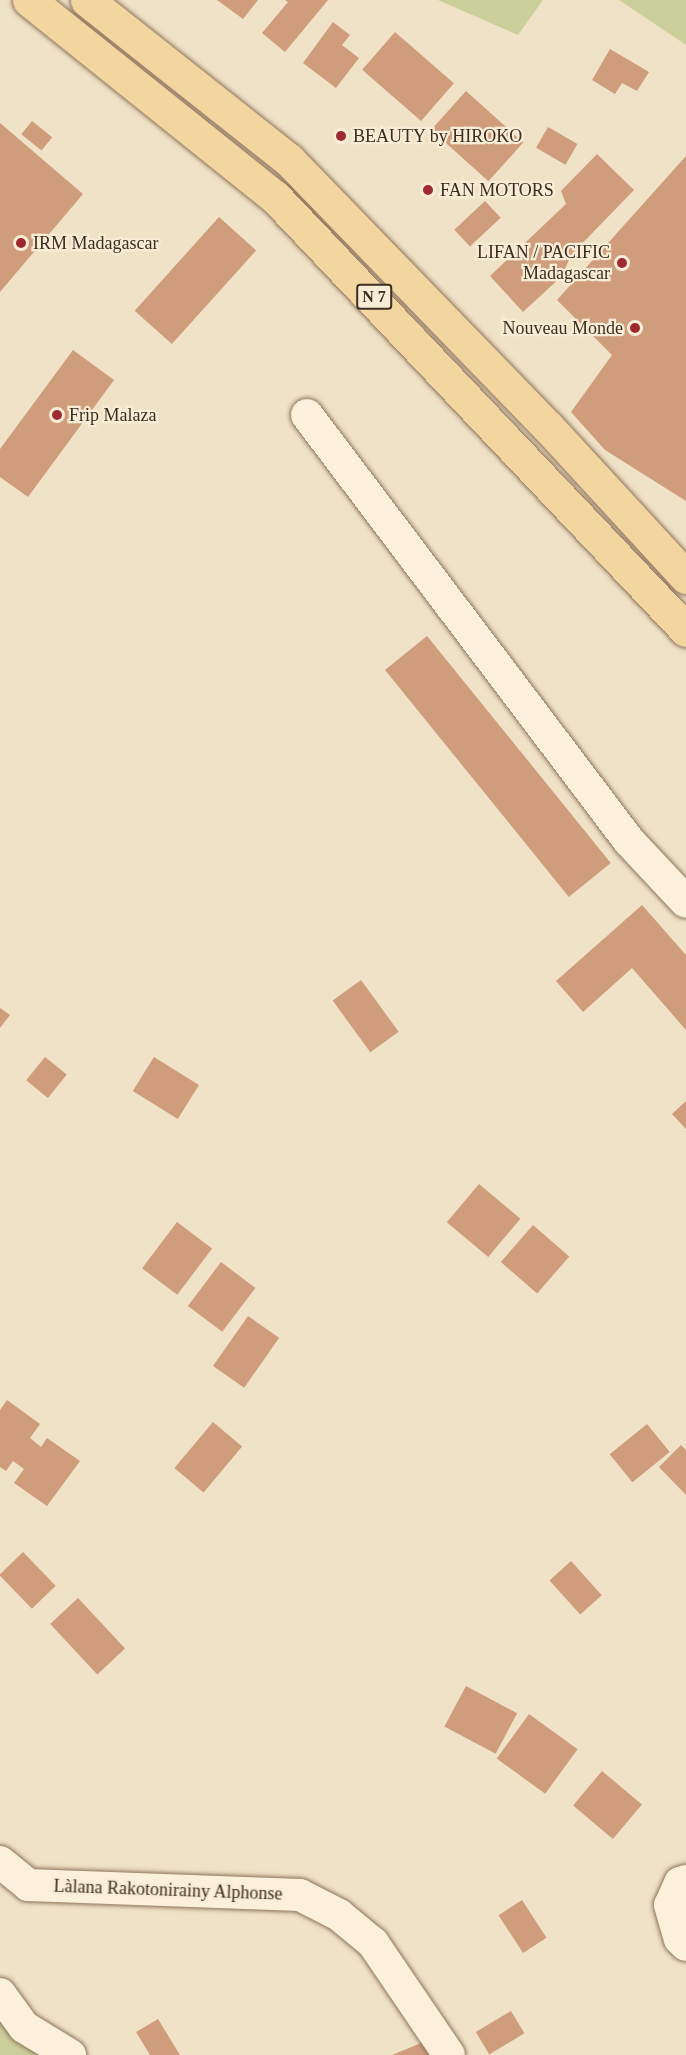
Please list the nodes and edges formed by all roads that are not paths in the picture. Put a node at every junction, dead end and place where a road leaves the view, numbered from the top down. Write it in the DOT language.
graph roads {
  1 [pos="29,0"];
  2 [pos="87,0"];
  3 [pos="307,415"];
  4 [pos="686,577"];
  5 [pos="686,630"];
  6 [pos="686,902"];
  7 [pos="0,1862"];
  8 [pos="686,1881"];
  9 [pos="686,1945"];
  10 [pos="0,1994"];
  11 [pos="69,2055"];
  12 [pos="449,2055"];
  1 -- 5 [label="main road, N 7"];
  2 -- 4 [label="main road, N 7"];
  3 -- 6 [label="street"];
  7 -- 12 [label="street, Làlana Rakotonirainy Alphonse"];
  8 -- 9 [label="street"];
  10 -- 11 [label="street"];
}
